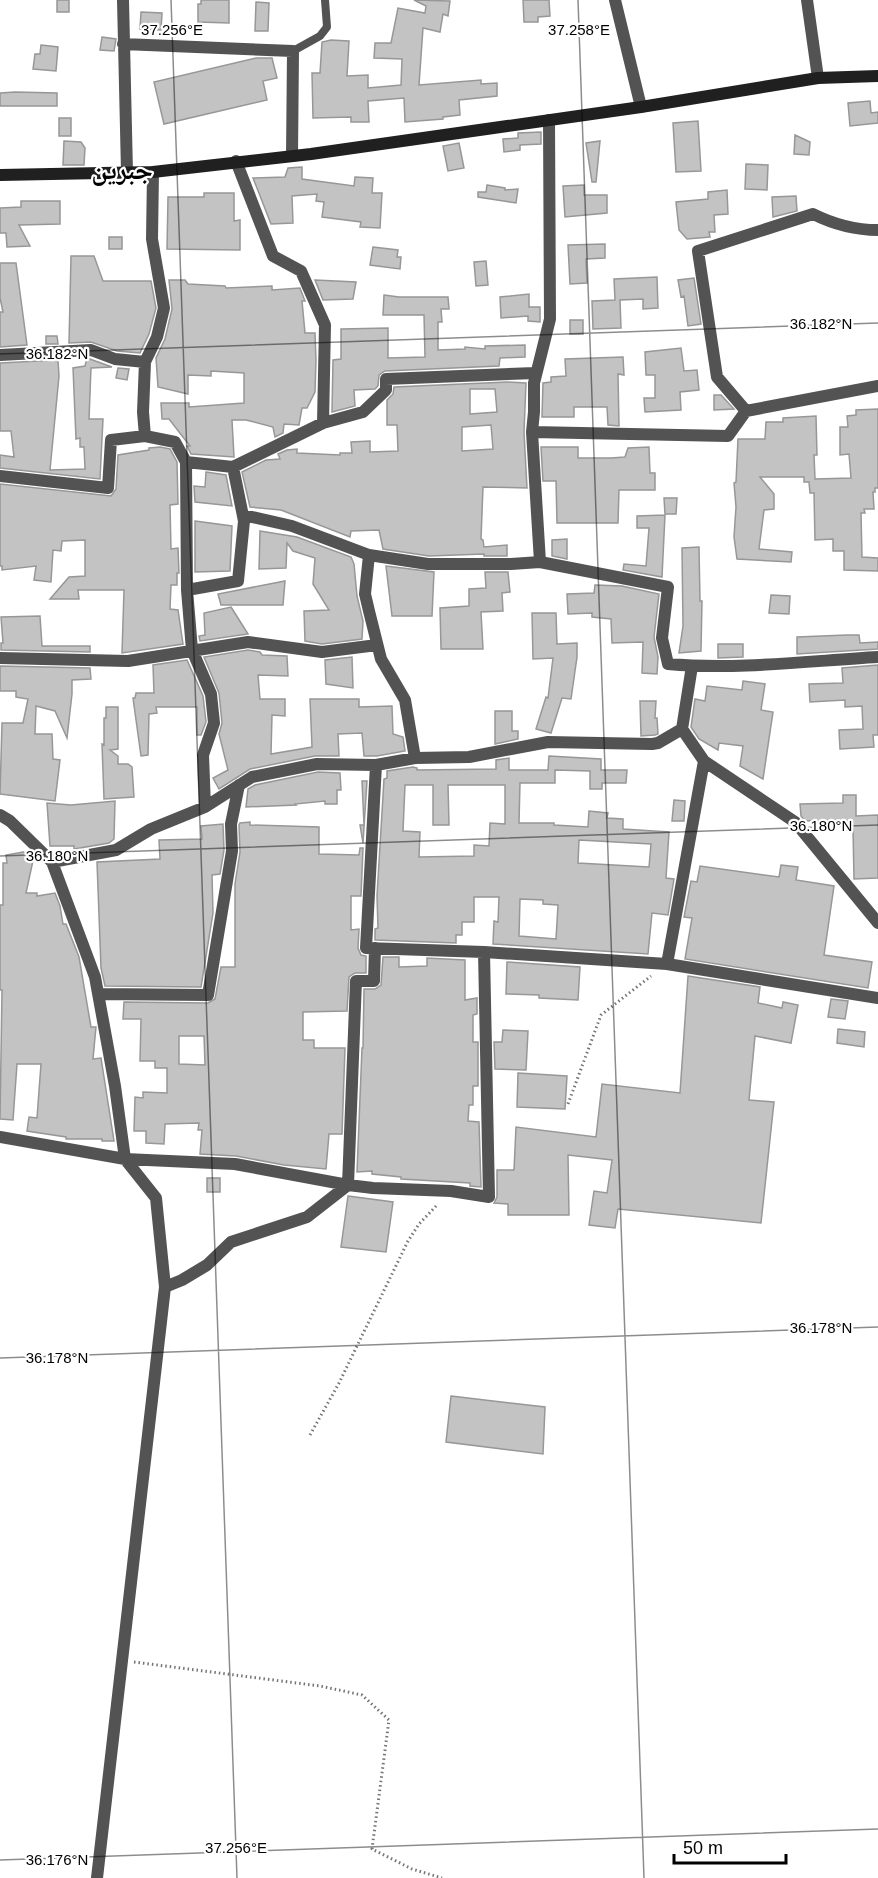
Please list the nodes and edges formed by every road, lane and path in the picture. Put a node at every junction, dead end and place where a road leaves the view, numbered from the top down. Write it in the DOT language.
graph roads {
  1 [pos="123,0"];
  2 [pos="325,0"];
  3 [pos="615,0"];
  4 [pos="807,0"];
  5 [pos="123,44"];
  6 [pos="293,51"];
  7 [pos="878,76"];
  8 [pos="818,78"];
  9 [pos="641,107"];
  10 [pos="549,120"];
  11 [pos="292,156"];
  12 [pos="236,161"];
  13 [pos="127,172"];
  14 [pos="153,172"];
  15 [pos="0,175"];
  16 [pos="878,230"];
  17 [pos="0,355"];
  18 [pos="145,362"];
  19 [pos="535,373"];
  20 [pos="878,386"];
  21 [pos="746,411"];
  22 [pos="323,423"];
  23 [pos="532,432"];
  24 [pos="145,436"];
  25 [pos="186,462"];
  26 [pos="233,467"];
  27 [pos="0,476"];
  28 [pos="243,515"];
  29 [pos="369,555"];
  30 [pos="540,562"];
  31 [pos="188,590"];
  32 [pos="377,645"];
  33 [pos="192,650"];
  34 [pos="878,657"];
  35 [pos="0,658"];
  36 [pos="692,666"];
  37 [pos="682,729"];
  38 [pos="415,758"];
  39 [pos="704,761"];
  40 [pos="376,765"];
  41 [pos="239,785"];
  42 [pos="205,807"];
  43 [pos="0,815"];
  44 [pos="52,862"];
  45 [pos="878,923"];
  46 [pos="375,948"];
  47 [pos="484,952"];
  48 [pos="667,964"];
  49 [pos="99,994"];
  50 [pos="878,998"];
  51 [pos="568,1104"];
  52 [pos="0,1137"];
  53 [pos="125,1159"];
  54 [pos="348,1185"];
  55 [pos="451,1191"];
  56 [pos="165,1287"];
  57 [pos="310,1435"];
  58 [pos="121,1660"];
  59 [pos="97,1878"];
  60 [pos="442,1878"];
  1 -- 5 [label="street"];
  2 -- 6 [label="lane"];
  3 -- 9 [label="street"];
  4 -- 8 [label="street"];
  5 -- 6 [label="street"];
  5 -- 13 [label="street"];
  6 -- 11 [label="street"];
  7 -- 8 [label="main road"];
  8 -- 9 [label="main road"];
  9 -- 10 [label="main road"];
  10 -- 11 [label="main road"];
  10 -- 19 [label="street"];
  11 -- 12 [label="main road"];
  12 -- 14 [label="main road"];
  12 -- 22 [label="street"];
  13 -- 14 [label="main road"];
  13 -- 15 [label="main road"];
  14 -- 18 [label="street"];
  16 -- 21 [label="street"];
  17 -- 18 [label="street"];
  18 -- 24 [label="street"];
  19 -- 22 [label="street"];
  19 -- 23 [label="street"];
  20 -- 21 [label="street"];
  21 -- 23 [label="street"];
  22 -- 26 [label="street"];
  23 -- 30 [label="street"];
  24 -- 25 [label="street"];
  24 -- 27 [label="street"];
  25 -- 26 [label="street"];
  25 -- 31 [label="street"];
  26 -- 28 [label="street"];
  28 -- 29 [label="street"];
  28 -- 31 [label="street"];
  29 -- 30 [label="street"];
  29 -- 32 [label="street"];
  30 -- 36 [label="street"];
  31 -- 33 [label="street"];
  32 -- 33 [label="street"];
  32 -- 38 [label="street"];
  33 -- 35 [label="street"];
  33 -- 42 [label="street"];
  34 -- 36 [label="street"];
  36 -- 37 [label="street"];
  37 -- 38 [label="street"];
  37 -- 39 [label="street"];
  38 -- 40 [label="street"];
  39 -- 45 [label="street"];
  39 -- 48 [label="street"];
  40 -- 41 [label="street"];
  40 -- 46 [label="street"];
  41 -- 42 [label="street"];
  41 -- 49 [label="street"];
  42 -- 44 [label="street"];
  43 -- 44 [label="street"];
  44 -- 49 [label="street"];
  46 -- 47 [label="street"];
  46 -- 54 [label="street"];
  47 -- 48 [label="street"];
  47 -- 55 [label="street"];
  48 -- 50 [label="street"];
  48 -- 51 [label="path"];
  49 -- 53 [label="street"];
  52 -- 53 [label="street"];
  53 -- 54 [label="street"];
  53 -- 56 [label="street"];
  54 -- 55 [label="street"];
  54 -- 56 [label="street"];
  55 -- 57 [label="path"];
  56 -- 58 [label="street"];
  58 -- 59 [label="street"];
  58 -- 60 [label="path"];
}
